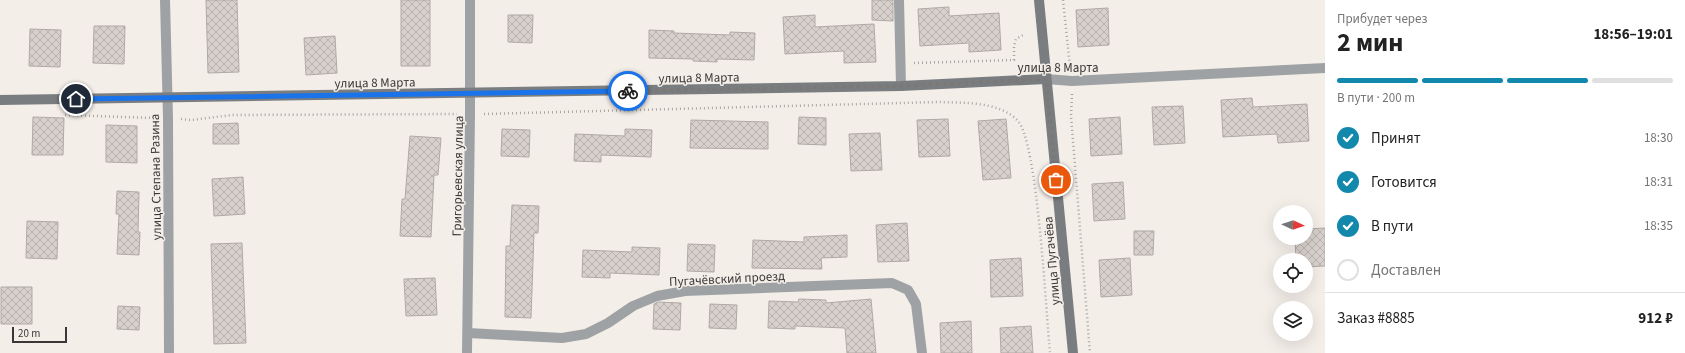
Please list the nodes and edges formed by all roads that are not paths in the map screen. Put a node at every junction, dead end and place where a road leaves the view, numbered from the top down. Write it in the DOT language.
graph roads {
  1 [pos="165,0"];
  2 [pos="470,0"];
  3 [pos="899,0"];
  4 [pos="1039,0"];
  5 [pos="1325,68"];
  6 [pos="1046,79"];
  7 [pos="901,86"];
  8 [pos="470,94"];
  9 [pos="166,97"];
  10 [pos="0,100"];
  11 [pos="468,333"];
  12 [pos="169,353"];
  13 [pos="467,353"];
  14 [pos="922,353"];
  15 [pos="1073,353"];
  1 -- 9 [label="street, улица Степана Разина"];
  2 -- 8 [label="street, Григорьевская улица"];
  3 -- 7 [label="street"];
  4 -- 6 [label="main road, улица Пугачёва"];
  5 -- 6 [label="street, улица 8 Марта"];
  6 -- 7 [label="main road, улица 8 Марта"];
  6 -- 15 [label="main road, улица Пугачёва"];
  7 -- 8 [label="main road, улица 8 Марта"];
  8 -- 9 [label="main road, улица 8 Марта"];
  8 -- 11 [label="street, Григорьевская улица"];
  9 -- 10 [label="main road, улица 8 Марта"];
  9 -- 12 [label="street, улица Степана Разина"];
  11 -- 13 [label="street, Григорьевская улица"];
  11 -- 14 [label="street, Пугачёвский проезд"];
}
